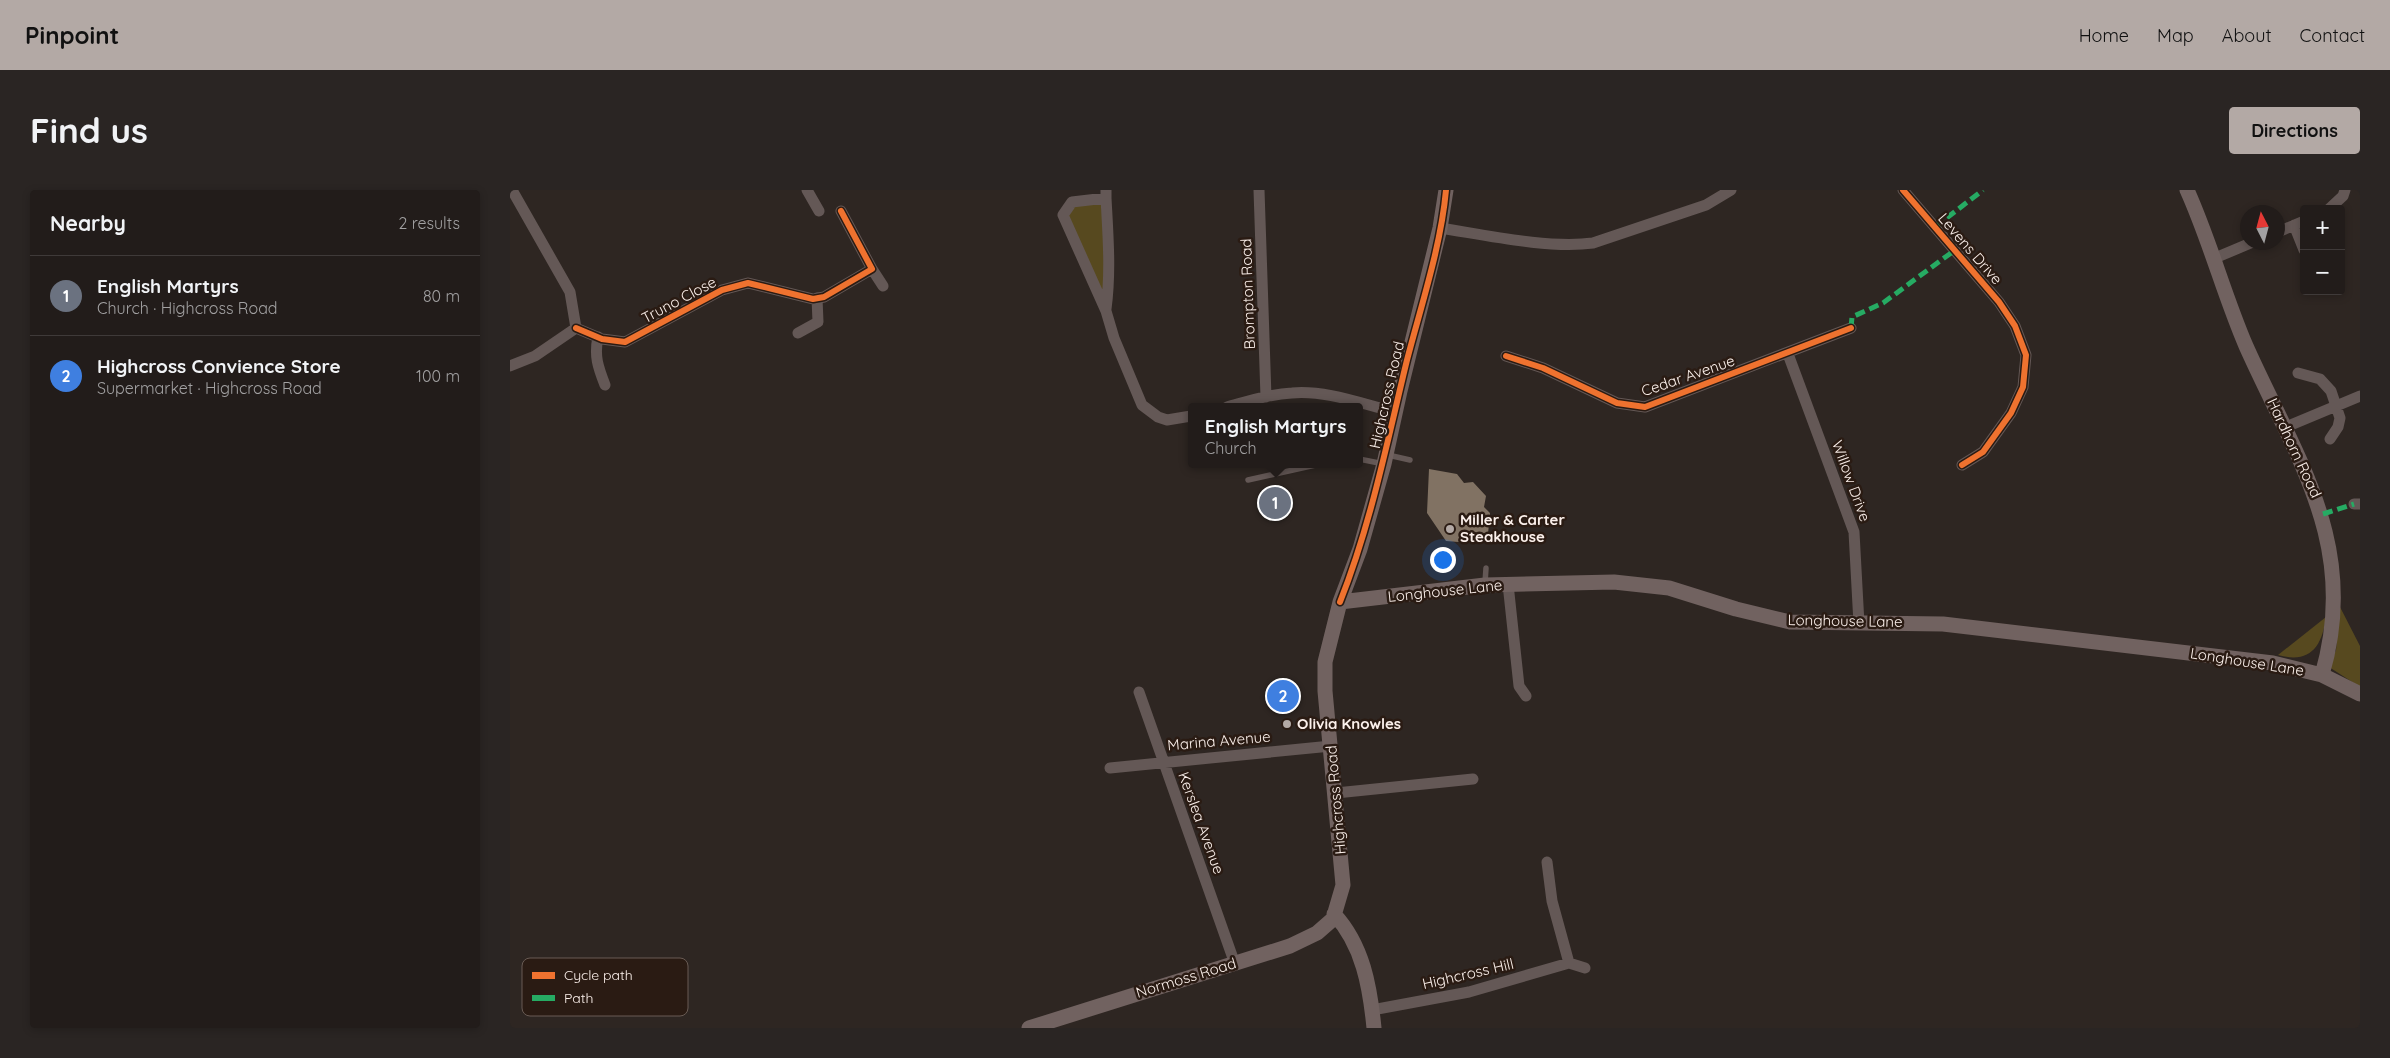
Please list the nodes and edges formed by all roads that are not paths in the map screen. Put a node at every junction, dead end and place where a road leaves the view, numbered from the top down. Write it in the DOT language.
graph roads {
  1 [pos="512,190"];
  2 [pos="807,190"];
  3 [pos="1259,190"];
  4 [pos="1446,190"];
  5 [pos="1731,190"];
  6 [pos="1903,190"];
  7 [pos="2187,190"];
  8 [pos="2345,190"];
  9 [pos="1106,194"];
  10 [pos="2333,205"];
  11 [pos="841,211"];
  12 [pos="819,212"];
  13 [pos="2299,223"];
  14 [pos="1440,228"];
  15 [pos="2285,229"];
  16 [pos="2240,247"];
  17 [pos="2215,258"];
  18 [pos="872,269"];
  19 [pos="882,286"];
  20 [pos="816,298"];
  21 [pos="1106,311"];
  22 [pos="576,328"];
  23 [pos="1851,328"];
  24 [pos="798,333"];
  25 [pos="598,337"];
  26 [pos="1788,354"];
  27 [pos="1506,356"];
  28 [pos="510,366"];
  29 [pos="2298,373"];
  30 [pos="605,385"];
  31 [pos="2360,396"];
  32 [pos="1266,397"];
  33 [pos="1243,403"];
  34 [pos="1356,403"];
  35 [pos="1363,405"];
  36 [pos="2336,405"];
  37 [pos="1395,412"];
  38 [pos="1188,416"];
  39 [pos="2286,427"];
  40 [pos="2330,439"];
  41 [pos="1363,458"];
  42 [pos="1385,459"];
  43 [pos="1410,460"];
  44 [pos="1962,465"];
  45 [pos="1302,468"];
  46 [pos="1248,480"];
  47 [pos="1486,568"];
  48 [pos="1508,584"];
  49 [pos="1485,585"];
  50 [pos="1340,602"];
  51 [pos="1859,624"];
  52 [pos="2322,675"];
  53 [pos="1139,692"];
  54 [pos="2360,694"];
  55 [pos="1526,696"];
  56 [pos="1331,746"];
  57 [pos="1163,761"];
  58 [pos="1110,768"];
  59 [pos="1473,779"];
  60 [pos="1336,793"];
  61 [pos="1547,862"];
  62 [pos="1334,914"];
  63 [pos="1569,963"];
  64 [pos="1236,964"];
  65 [pos="1585,968"];
  66 [pos="1372,1010"];
  67 [pos="1029,1028"];
  68 [pos="1374,1028"];
  1 -- 22 [label="street"];
  2 -- 12 [label="street"];
  3 -- 32 [label="street, Brompton Road"];
  4 -- 14 [label="main road, Highcross Road"];
  5 -- 14 [label="street"];
  6 -- 44 [label="street, Levens Drive"];
  7 -- 17 [label="main road, Hardhorn Road"];
  8 -- 10 [label="street"];
  9 -- 21 [label="street"];
  9 -- 21 [label="street"];
  11 -- 18 [label="street"];
  13 -- 15 [label="street"];
  14 -- 37 [label="main road, Highcross Road"];
  16 -- 17 [label="street"];
  17 -- 39 [label="main road, Hardhorn Road"];
  18 -- 19 [label="street"];
  18 -- 20 [label="street"];
  20 -- 24 [label="street"];
  20 -- 25 [label="street, Truno Close"];
  21 -- 38 [label="street"];
  22 -- 25 [label="street, Truno Close"];
  22 -- 28 [label="street"];
  23 -- 26 [label="street, Cedar Avenue"];
  25 -- 30 [label="street"];
  26 -- 27 [label="street, Cedar Avenue"];
  26 -- 51 [label="street, Willow Drive"];
  29 -- 36 [label="street"];
  31 -- 36 [label="street"];
  32 -- 33 [label="street"];
  32 -- 34 [label="street"];
  35 -- 37 [label="street"];
  36 -- 39 [label="street"];
  36 -- 40 [label="street"];
  37 -- 42 [label="main road, Highcross Road"];
  39 -- 52 [label="main road, Hardhorn Road"];
  41 -- 42 [label="lane"];
  42 -- 43 [label="lane"];
  42 -- 50 [label="main road, Highcross Road"];
  45 -- 46 [label="lane"];
  47 -- 49 [label="lane"];
  48 -- 49 [label="main road, Longhouse Lane"];
  48 -- 51 [label="main road, Longhouse Lane"];
  48 -- 55 [label="street"];
  49 -- 50 [label="main road, Longhouse Lane"];
  50 -- 56 [label="main road, Highcross Road"];
  51 -- 52 [label="main road, Longhouse Lane"];
  52 -- 54 [label="main road"];
  53 -- 57 [label="street, Kerslea Avenue"];
  56 -- 57 [label="street, Marina Avenue"];
  56 -- 60 [label="main road, Highcross Road"];
  57 -- 58 [label="street, Marina Avenue"];
  57 -- 64 [label="street, Kerslea Avenue"];
  59 -- 60 [label="street"];
  60 -- 62 [label="main road, Highcross Road"];
  61 -- 63 [label="street"];
  62 -- 64 [label="main road, Normoss Road"];
  62 -- 66 [label="main road"];
  63 -- 65 [label="street"];
  63 -- 66 [label="street, Highcross Hill"];
  64 -- 67 [label="main road, Normoss Road"];
  66 -- 68 [label="main road"];
}
